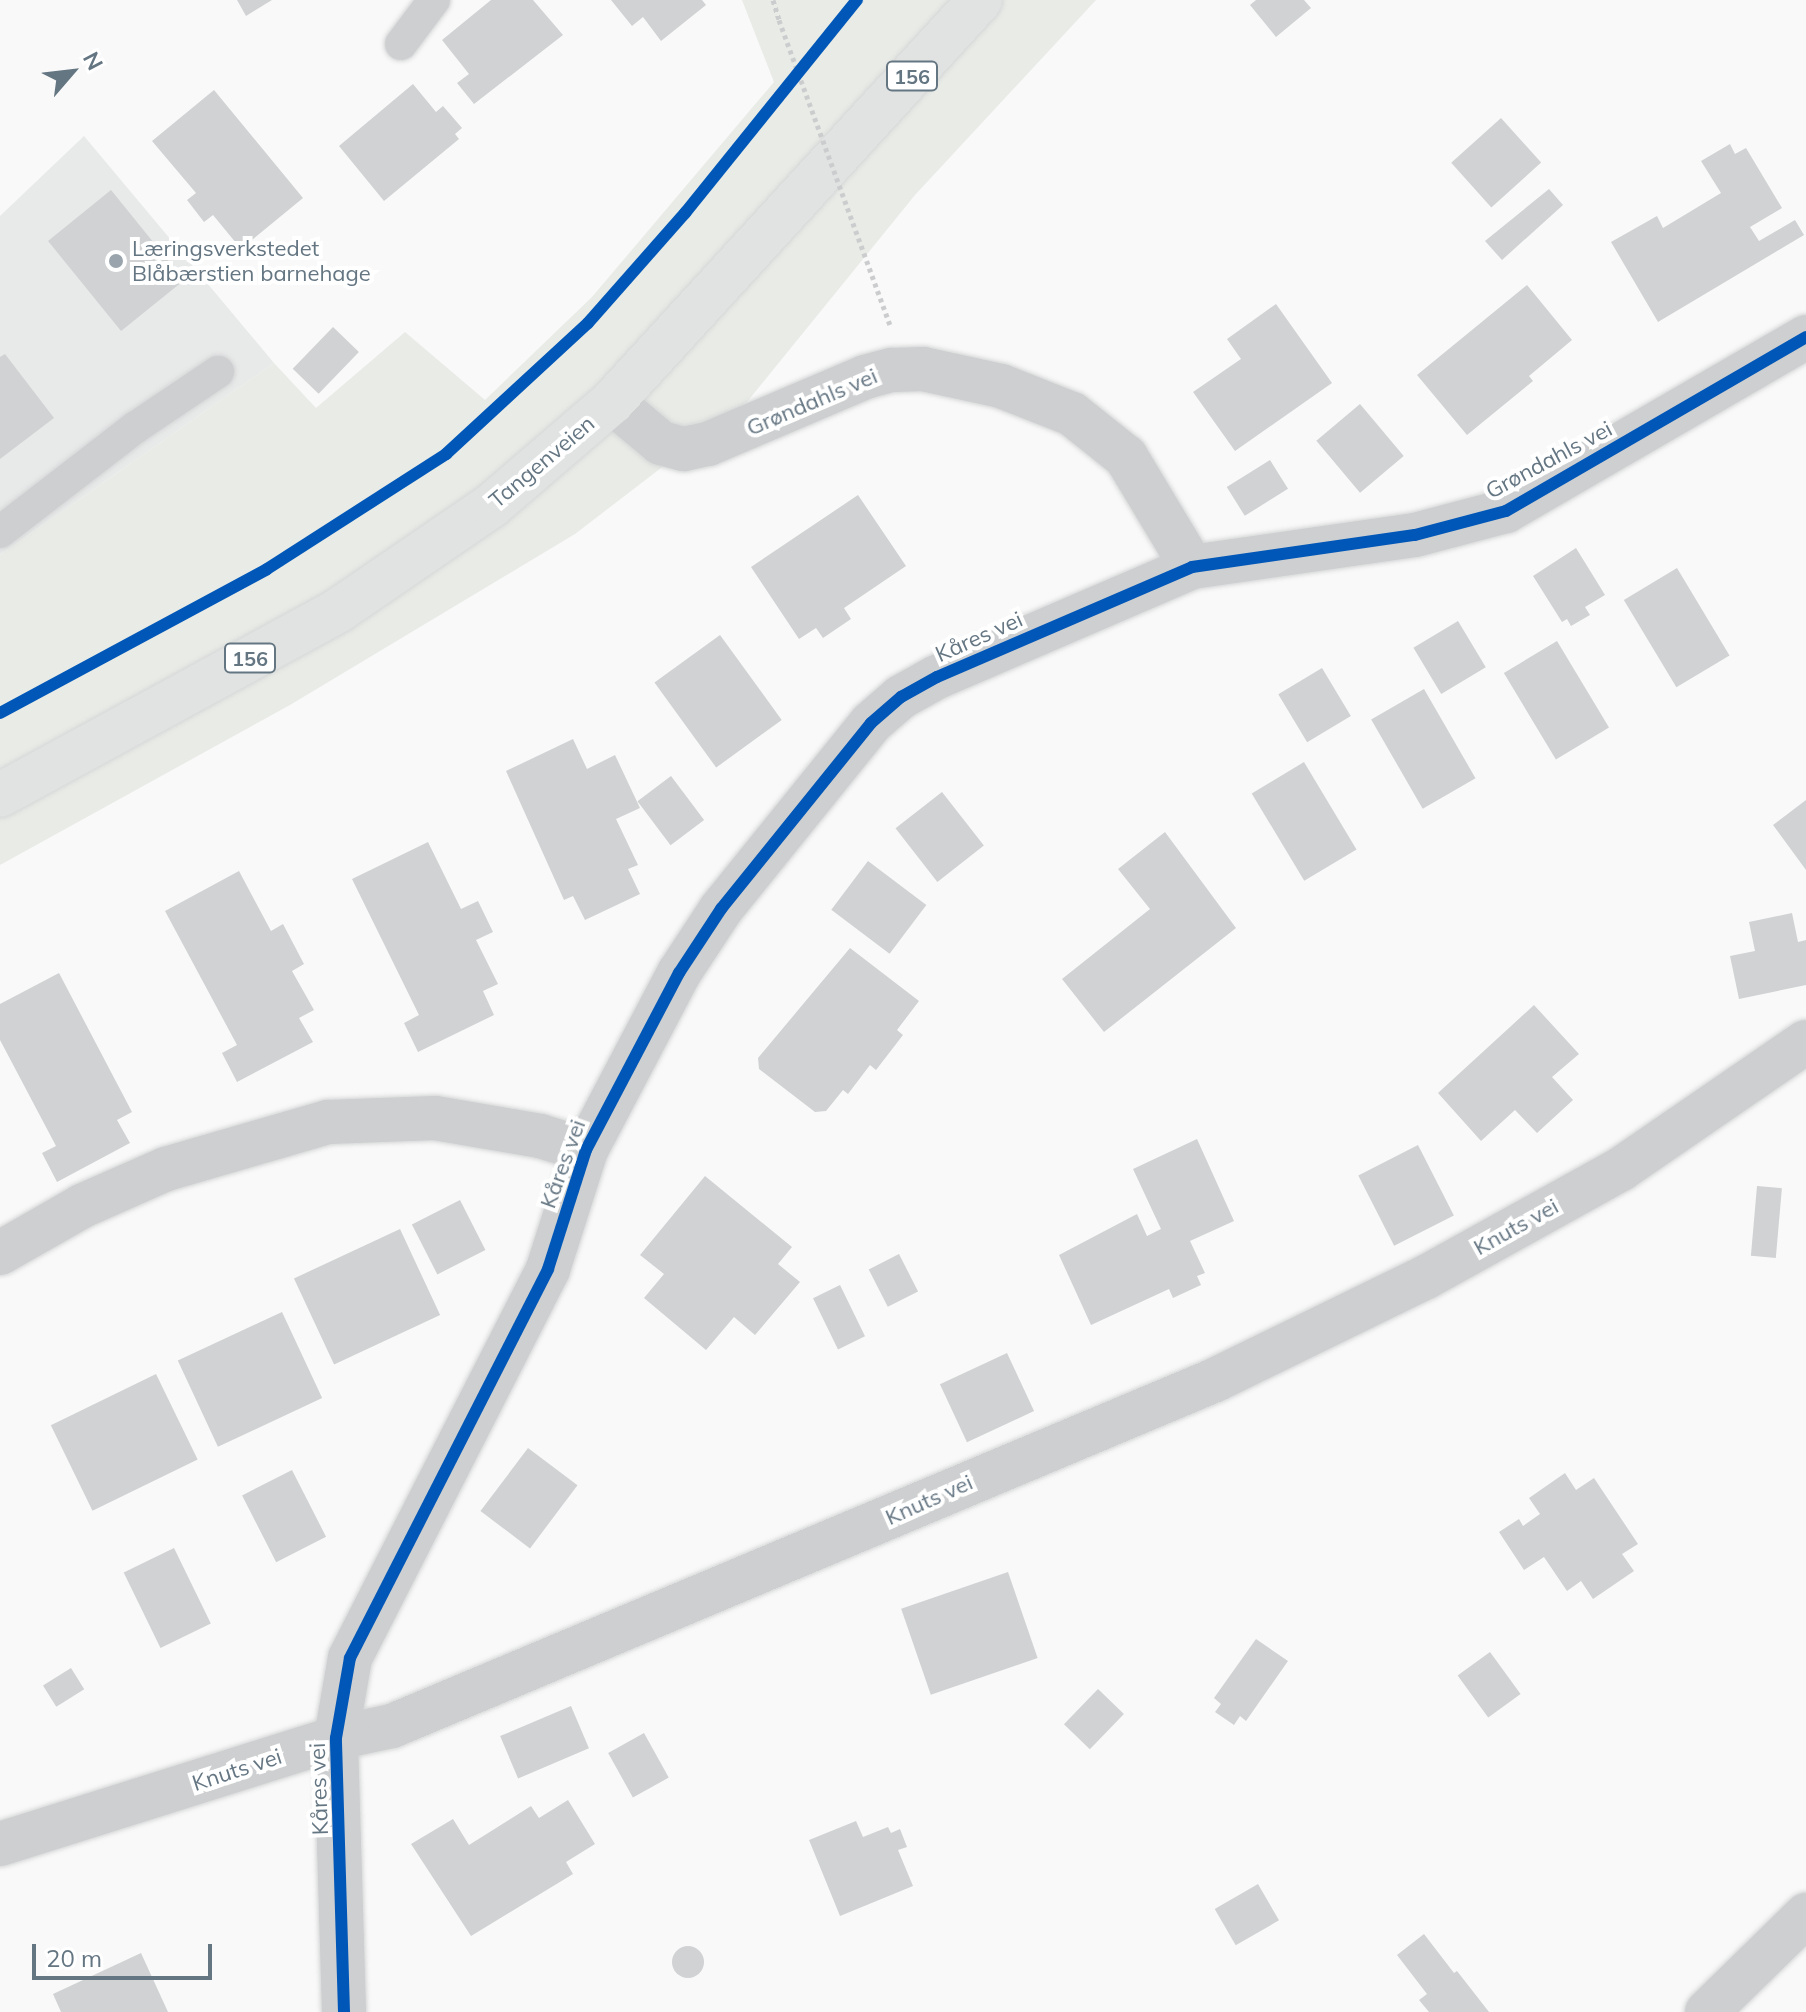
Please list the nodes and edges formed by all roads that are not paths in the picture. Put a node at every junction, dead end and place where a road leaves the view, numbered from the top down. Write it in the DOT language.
graph roads {
  1 [pos="434,0"];
  2 [pos="980,0"];
  3 [pos="401,44"];
  4 [pos="1806,337"];
  5 [pos="218,372"];
  6 [pos="612,402"];
  7 [pos="0,532"];
  8 [pos="1192,567"];
  9 [pos="0,795"];
  10 [pos="1806,1042"];
  11 [pos="586,1150"];
  12 [pos="0,1253"];
  13 [pos="336,1738"];
  14 [pos="0,1844"];
  15 [pos="1806,1915"];
  16 [pos="344,2012"];
  17 [pos="1707,2012"];
  1 -- 3 [label="lane"];
  2 -- 6 [label="main road, Tangenveien / 156"];
  4 -- 8 [label="street, Grøndahls vei"];
  5 -- 7 [label="lane"];
  6 -- 8 [label="street, Grøndahls vei"];
  6 -- 9 [label="main road, Tangenveien / 156"];
  8 -- 11 [label="street, Kåres vei"];
  10 -- 13 [label="street, Knuts vei"];
  11 -- 12 [label="street"];
  11 -- 13 [label="street, Kåres vei"];
  13 -- 14 [label="street, Knuts vei"];
  13 -- 16 [label="street, Kåres vei"];
  15 -- 17 [label="street"];
}
